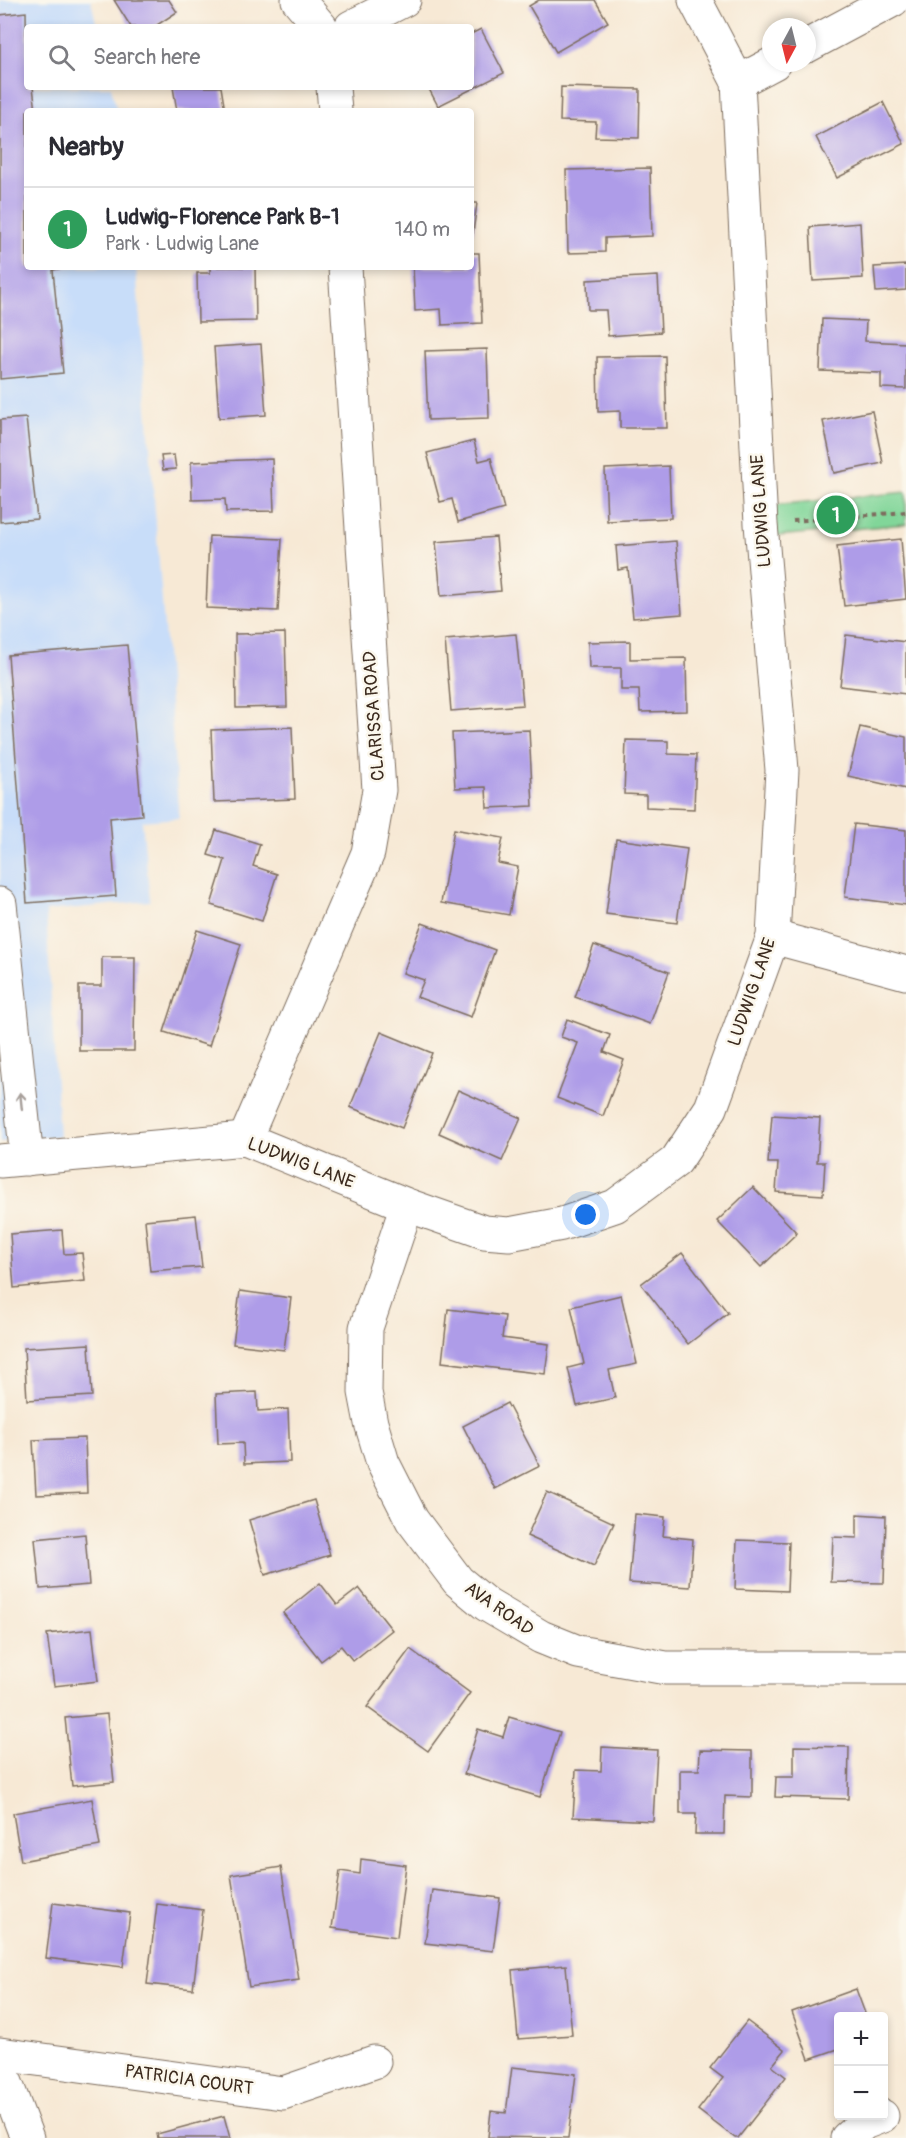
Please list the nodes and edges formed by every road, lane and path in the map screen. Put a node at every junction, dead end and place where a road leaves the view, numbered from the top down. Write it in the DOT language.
graph roads {
  1 [pos="298,0"];
  2 [pos="404,0"];
  3 [pos="695,0"];
  4 [pos="893,0"];
  5 [pos="318,24"];
  6 [pos="357,24"];
  7 [pos="816,41"];
  8 [pos="762,69"];
  9 [pos="738,82"];
  10 [pos="333,90"];
  11 [pos="335,108"];
  12 [pos="345,270"];
  13 [pos="906,512"];
  14 [pos="761,524"];
  15 [pos="0,904"];
  16 [pos="773,937"];
  17 [pos="906,973"];
  18 [pos="245,1139"];
  19 [pos="13,1160"];
  20 [pos="407,1205"];
  21 [pos="906,1668"];
  22 [pos="0,2054"];
  23 [pos="374,2062"];
  24 [pos="0,2067"];
  25 [pos="906,2109"];
  26 [pos="888,2113"];
  27 [pos="869,2120"];
  28 [pos="27,2138"];
  29 [pos="847,2138"];
  1 -- 5 [label="street"];
  2 -- 6 [label="street"];
  3 -- 9 [label="street, LUDWIG LANE"];
  4 -- 7 [label="street"];
  8 -- 9 [label="street"];
  9 -- 14 [label="street, LUDWIG LANE"];
  10 -- 11 [label="street"];
  12 -- 18 [label="street, CLARISSA ROAD"];
  13 -- 14 [label="path"];
  14 -- 16 [label="street, LUDWIG LANE"];
  19 -- 15 [label="street, one-way"];
  16 -- 17 [label="street"];
  16 -- 20 [label="street, LUDWIG LANE"];
  18 -- 19 [label="street, LUDWIG LANE"];
  18 -- 20 [label="street, LUDWIG LANE"];
  20 -- 21 [label="street, AVA ROAD"];
  22 -- 23 [label="street, PATRICIA COURT"];
  24 -- 28 [label="street"];
  25 -- 26 [label="street"];
  27 -- 29 [label="street"];
}
